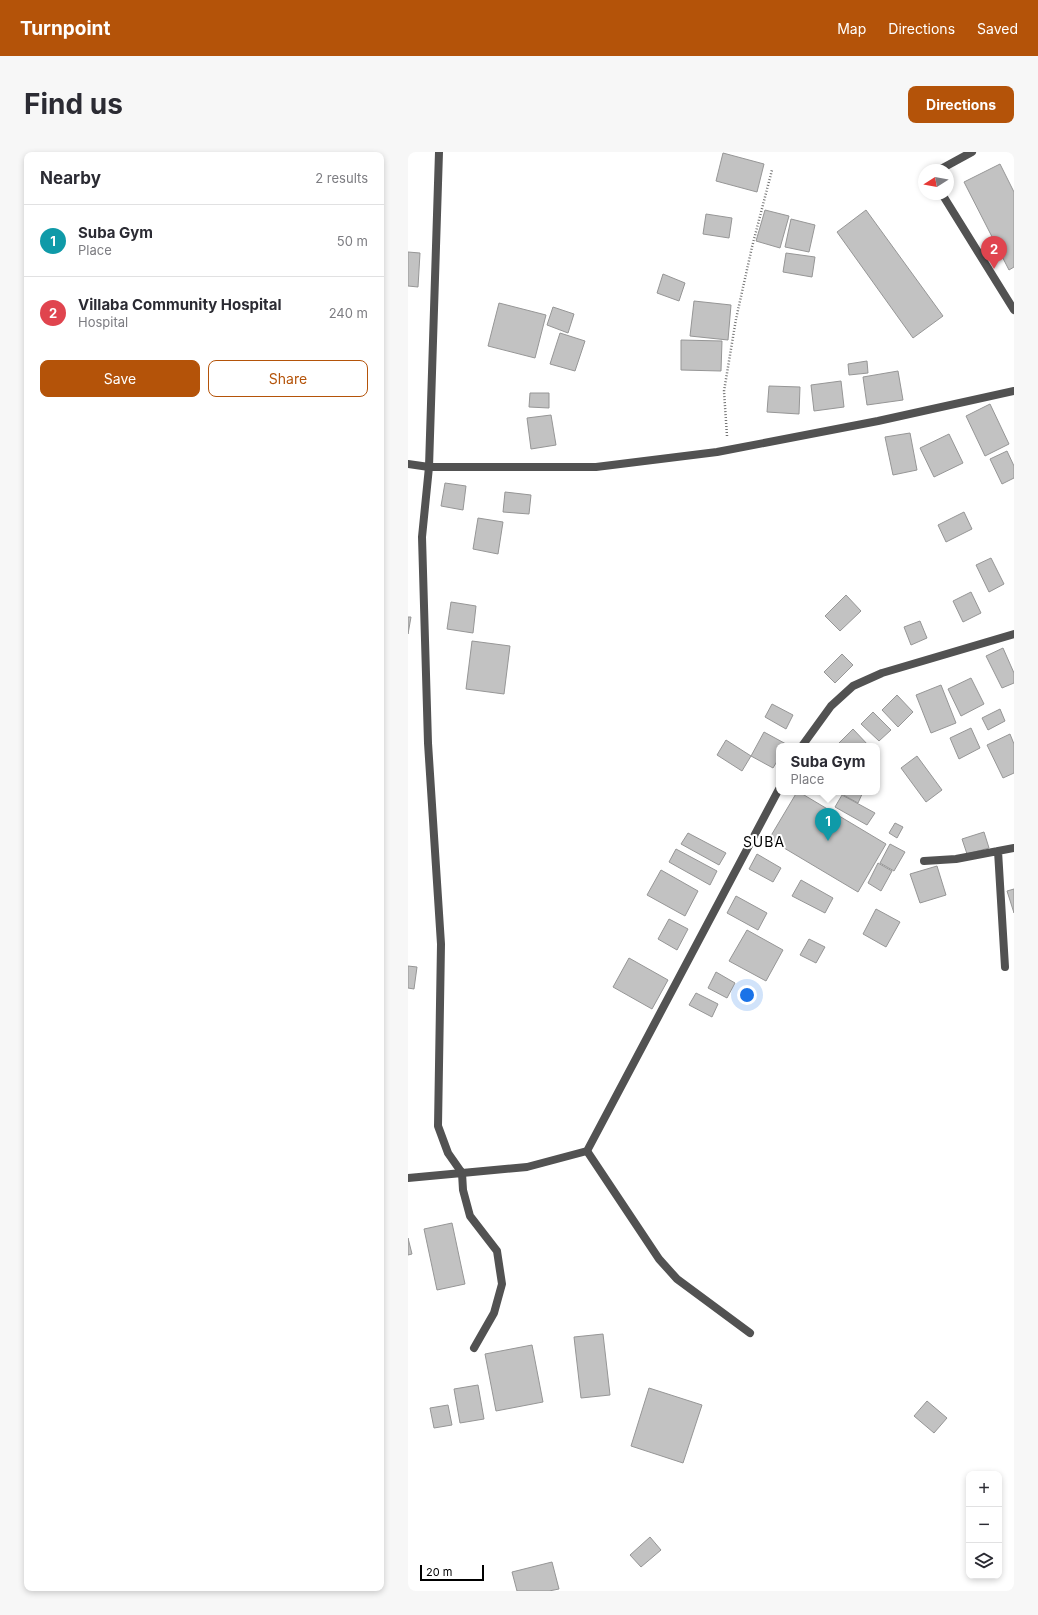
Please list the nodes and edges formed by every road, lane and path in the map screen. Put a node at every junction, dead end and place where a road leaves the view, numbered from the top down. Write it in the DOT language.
graph roads {
  1 [pos="439,152"];
  2 [pos="972,152"];
  3 [pos="951,164"];
  4 [pos="772,170"];
  5 [pos="946,200"];
  6 [pos="1014,310"];
  7 [pos="1014,391"];
  8 [pos="728,450"];
  9 [pos="408,464"];
  10 [pos="430,467"];
  11 [pos="1014,634"];
  12 [pos="804,743"];
  13 [pos="776,795"];
  14 [pos="1014,848"];
  15 [pos="998,851"];
  16 [pos="924,861"];
  17 [pos="1005,967"];
  18 [pos="587,1150"];
  19 [pos="462,1173"];
  20 [pos="408,1178"];
  21 [pos="750,1333"];
  22 [pos="474,1348"];
  1 -- 10 [label="street"];
  2 -- 3 [label="street"];
  4 -- 8 [label="path"];
  5 -- 6 [label="street"];
  7 -- 8 [label="street"];
  8 -- 10 [label="street"];
  9 -- 10 [label="street"];
  10 -- 19 [label="street"];
  11 -- 12 [label="street"];
  13 -- 18 [label="street"];
  14 -- 15 [label="street"];
  15 -- 16 [label="street"];
  15 -- 17 [label="street"];
  18 -- 19 [label="street"];
  18 -- 21 [label="street"];
  19 -- 20 [label="street"];
  19 -- 22 [label="street"];
}
